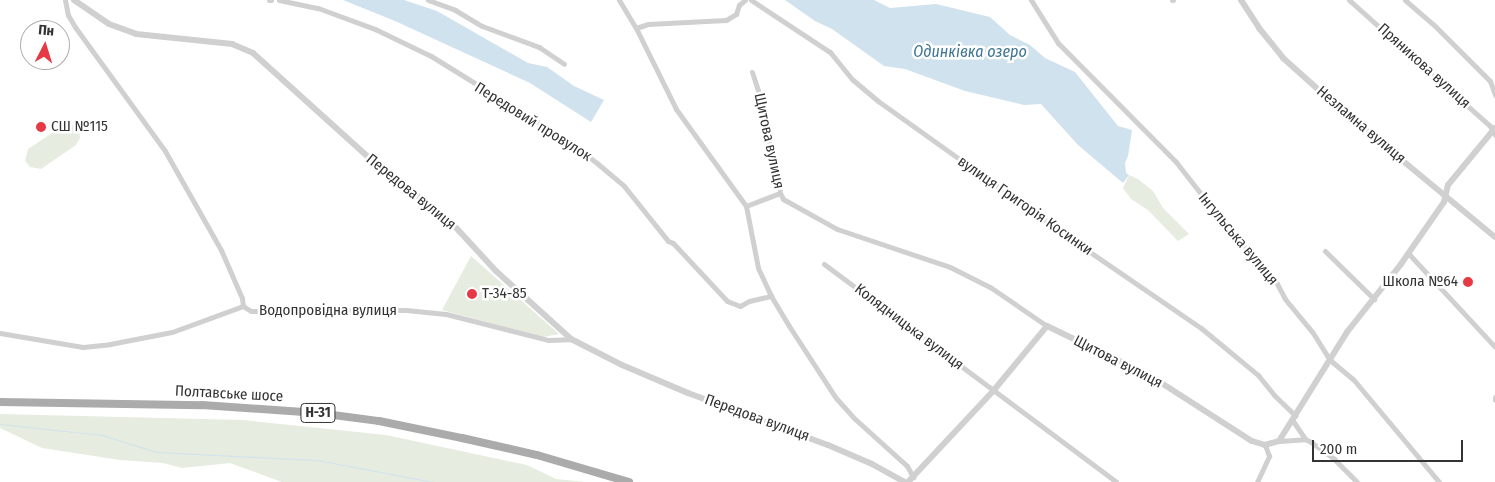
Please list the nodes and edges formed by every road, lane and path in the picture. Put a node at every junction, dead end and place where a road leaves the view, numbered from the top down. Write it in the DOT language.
graph roads {
  1 [pos="65,0"];
  2 [pos="74,0"];
  3 [pos="279,0"];
  4 [pos="428,0"];
  5 [pos="619,0"];
  6 [pos="745,0"];
  7 [pos="751,0"];
  8 [pos="1032,0"];
  9 [pos="1241,0"];
  10 [pos="1349,0"];
  11 [pos="1406,0"];
  12 [pos="636,28"];
  13 [pos="564,64"];
  14 [pos="752,72"];
  15 [pos="1495,94"];
  16 [pos="1494,132"];
  17 [pos="780,194"];
  18 [pos="1446,195"];
  19 [pos="746,206"];
  20 [pos="1495,237"];
  21 [pos="1325,251"];
  22 [pos="1408,253"];
  23 [pos="824,264"];
  24 [pos="772,296"];
  25 [pos="1374,299"];
  26 [pos="243,306"];
  27 [pos="1047,326"];
  28 [pos="0,333"];
  29 [pos="572,339"];
  30 [pos="1495,347"];
  31 [pos="1330,360"];
  32 [pos="994,390"];
  33 [pos="0,402"];
  34 [pos="1294,419"];
  35 [pos="1305,440"];
  36 [pos="1279,441"];
  37 [pos="1265,445"];
  38 [pos="909,480"];
  39 [pos="629,482"];
  40 [pos="1116,482"];
  41 [pos="1258,482"];
  42 [pos="1357,482"];
  43 [pos="1439,482"];
  1 -- 26 [label="street"];
  2 -- 29 [label="street, Передова вулиця"];
  3 -- 24 [label="street, Передовий провулок"];
  4 -- 13 [label="street"];
  5 -- 12 [label="street"];
  6 -- 12 [label="street"];
  7 -- 34 [label="street, вулиця Григорія Косинки"];
  8 -- 31 [label="street, Інгульська вулиця"];
  9 -- 18 [label="street, Незламна вулиця"];
  10 -- 16 [label="street, Пряникова вулиця"];
  11 -- 15 [label="street"];
  12 -- 19 [label="street"];
  14 -- 17 [label="street, Щитова вулиця"];
  16 -- 18 [label="street"];
  17 -- 19 [label="street"];
  17 -- 27 [label="street, Щитова вулиця"];
  18 -- 20 [label="street, Незламна вулиця"];
  18 -- 22 [label="street"];
  19 -- 24 [label="street"];
  21 -- 25 [label="street"];
  22 -- 25 [label="street"];
  22 -- 30 [label="street"];
  23 -- 32 [label="street, Колядницька вулиця"];
  24 -- 38 [label="street"];
  25 -- 31 [label="street"];
  26 -- 28 [label="street, Водопровідна вулиця"];
  26 -- 29 [label="street, Водопровідна вулиця"];
  27 -- 32 [label="street"];
  27 -- 37 [label="street, Щитова вулиця"];
  29 -- 38 [label="street, Передова вулиця"];
  31 -- 34 [label="street"];
  31 -- 43 [label="street, Інгульська вулиця"];
  32 -- 38 [label="street"];
  32 -- 40 [label="street, Колядницька вулиця"];
  33 -- 39 [label="main road, Полтавське шосе / Н-31"];
  34 -- 35 [label="street, вулиця Григорія Косинки"];
  34 -- 36 [label="street"];
  35 -- 36 [label="street"];
  35 -- 42 [label="street"];
  36 -- 37 [label="street"];
  37 -- 41 [label="street"];
}
